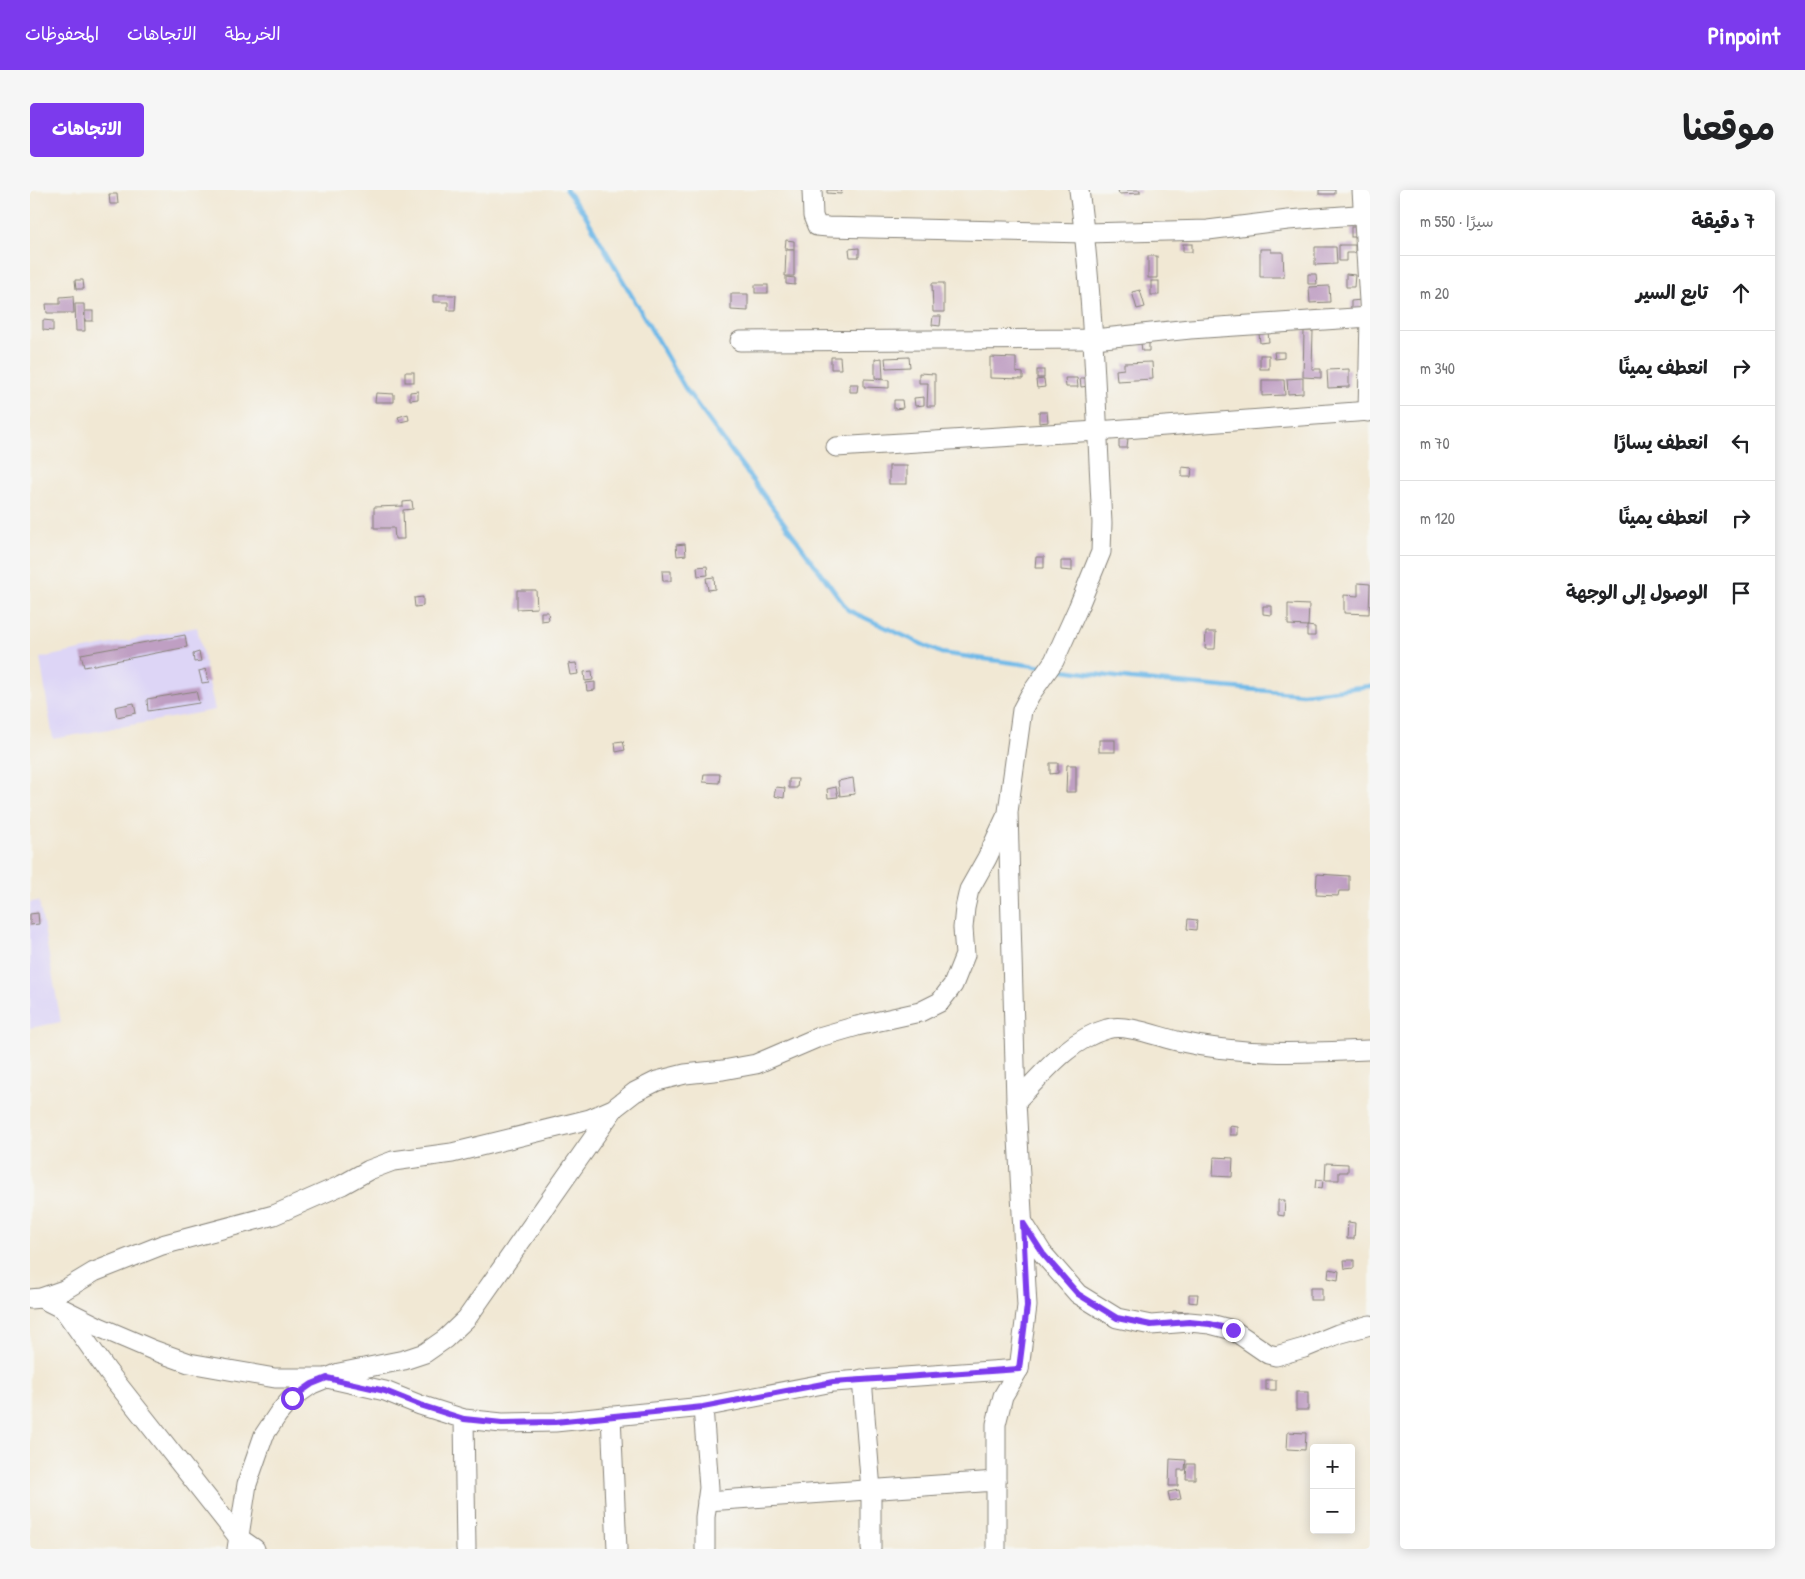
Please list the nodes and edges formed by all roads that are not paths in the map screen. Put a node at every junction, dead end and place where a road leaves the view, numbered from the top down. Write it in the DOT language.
graph roads {
  1 [pos="812,190"];
  2 [pos="1079,190"];
  3 [pos="1362,190"];
  4 [pos="1366,214"];
  5 [pos="1085,233"];
  6 [pos="1370,317"];
  7 [pos="1094,339"];
  8 [pos="740,340"];
  9 [pos="1369,411"];
  10 [pos="1097,431"];
  11 [pos="836,447"];
  12 [pos="1008,812"];
  13 [pos="1370,1050"];
  14 [pos="1016,1101"];
  15 [pos="613,1109"];
  16 [pos="1023,1223"];
  17 [pos="35,1298"];
  18 [pos="62,1308"];
  19 [pos="1370,1325"];
  20 [pos="1019,1369"];
  21 [pos="327,1378"];
  22 [pos="862,1379"];
  23 [pos="703,1407"];
  24 [pos="611,1416"];
  25 [pos="464,1419"];
  26 [pos="996,1481"];
  27 [pos="871,1490"];
  28 [pos="707,1501"];
  29 [pos="238,1543"];
  30 [pos="255,1549"];
  31 [pos="466,1549"];
  32 [pos="617,1549"];
  33 [pos="705,1549"];
  34 [pos="871,1549"];
  35 [pos="996,1549"];
  1 -- 5 [label="street"];
  2 -- 5 [label="street"];
  3 -- 4 [label="street"];
  4 -- 5 [label="street"];
  4 -- 6 [label="street"];
  5 -- 7 [label="street"];
  6 -- 7 [label="street"];
  6 -- 9 [label="street"];
  7 -- 8 [label="street"];
  7 -- 10 [label="street"];
  9 -- 10 [label="street"];
  10 -- 11 [label="street"];
  10 -- 12 [label="street"];
  12 -- 14 [label="street"];
  12 -- 15 [label="street"];
  13 -- 14 [label="street"];
  14 -- 16 [label="street"];
  15 -- 17 [label="street"];
  15 -- 21 [label="street"];
  16 -- 19 [label="street"];
  16 -- 20 [label="street"];
  17 -- 18 [label="street"];
  18 -- 21 [label="street"];
  18 -- 29 [label="street"];
  20 -- 22 [label="street"];
  20 -- 26 [label="street"];
  21 -- 25 [label="street"];
  21 -- 29 [label="street"];
  22 -- 23 [label="street"];
  22 -- 27 [label="street"];
  23 -- 24 [label="street"];
  23 -- 28 [label="street"];
  24 -- 25 [label="street"];
  24 -- 32 [label="street"];
  25 -- 31 [label="street"];
  26 -- 27 [label="street"];
  26 -- 35 [label="street"];
  27 -- 28 [label="street"];
  27 -- 34 [label="street"];
  28 -- 33 [label="street"];
  29 -- 30 [label="street"];
}
